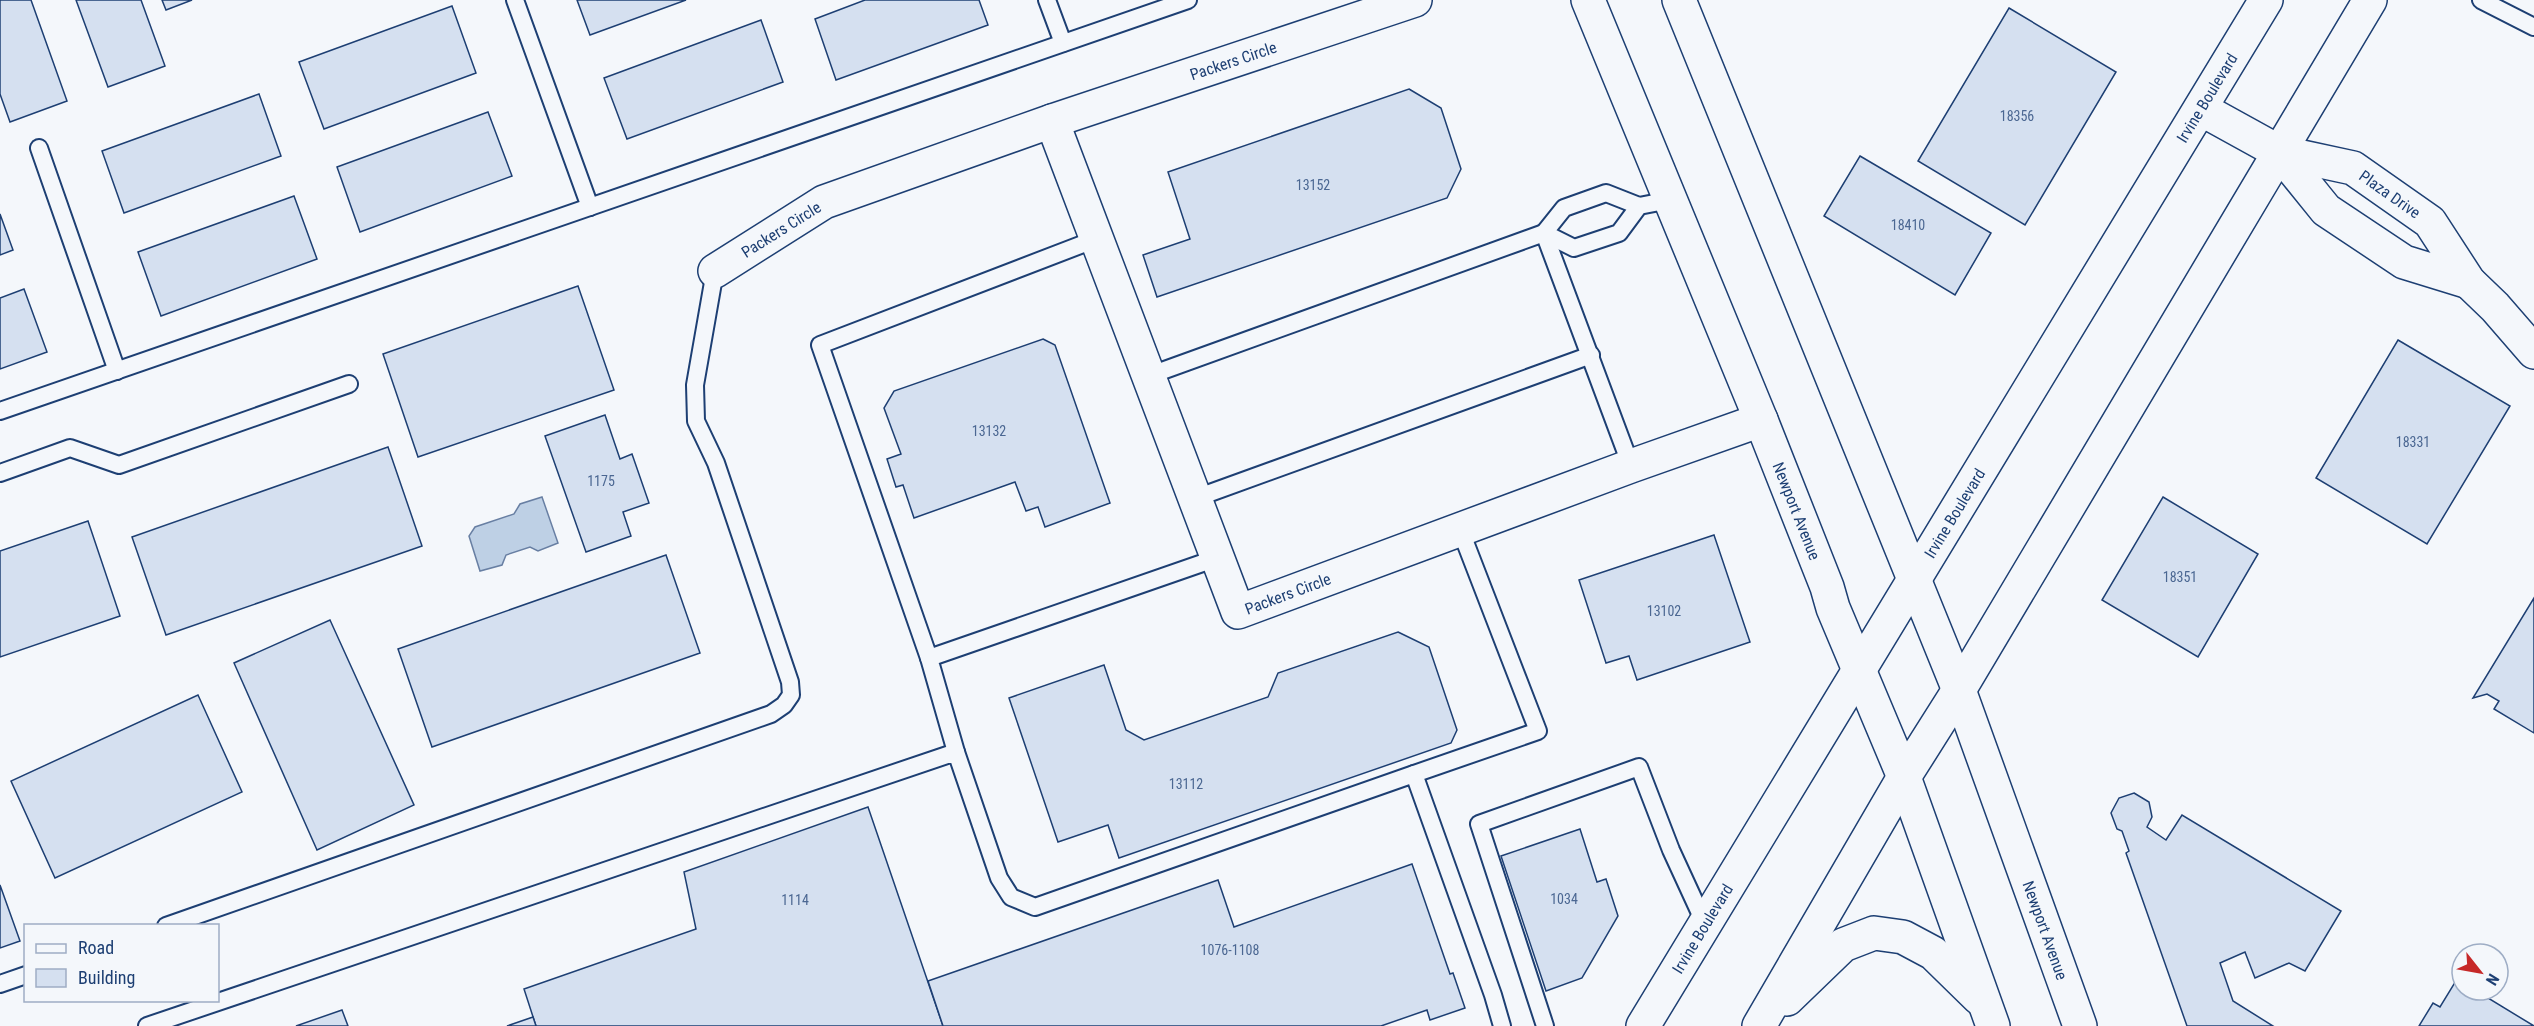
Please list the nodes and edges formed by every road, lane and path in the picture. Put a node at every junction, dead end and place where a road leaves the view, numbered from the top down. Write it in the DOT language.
graph roads {
  1 [pos="515,0"];
  2 [pos="1047,0"];
  3 [pos="1188,0"];
  4 [pos="1415,0"];
  5 [pos="1588,0"];
  6 [pos="1679,0"];
  7 [pos="2266,0"];
  8 [pos="2370,0"];
  9 [pos="2481,0"];
  10 [pos="2534,27"];
  11 [pos="1063,43"];
  12 [pos="2201,109"];
  13 [pos="1052,121"];
  14 [pos="39,148"];
  15 [pos="2279,152"];
  16 [pos="1670,200"];
  17 [pos="1639,206"];
  18 [pos="590,207"];
  19 [pos="1544,233"];
  20 [pos="1096,238"];
  21 [pos="715,271"];
  22 [pos="2469,282"];
  23 [pos="2534,352"];
  24 [pos="1591,355"];
  25 [pos="117,371"];
  26 [pos="1148,376"];
  27 [pos="349,384"];
  28 [pos="0,411"];
  29 [pos="1761,420"];
  30 [pos="1631,466"];
  31 [pos="0,473"];
  32 [pos="1196,498"];
  33 [pos="1460,529"];
  34 [pos="1217,558"];
  35 [pos="1914,579"];
  36 [pos="929,658"];
  37 [pos="1859,670"];
  38 [pos="1959,690"];
  39 [pos="956,752"];
  40 [pos="1414,774"];
  41 [pos="1904,777"];
  42 [pos="172,924"];
  43 [pos="1705,924"];
  44 [pos="24,976"];
  45 [pos="0,984"];
  46 [pos="218,1002"];
  47 [pos="219,1002"];
  48 [pos="1989,1015"];
  49 [pos="147,1026"];
  50 [pos="1502,1026"];
  51 [pos="1545,1026"];
  52 [pos="1643,1026"];
  53 [pos="1759,1026"];
  54 [pos="2080,1026"];
  1 -- 18 [label="lane"];
  2 -- 11 [label="lane"];
  3 -- 11 [label="lane"];
  4 -- 13 [label="main road, Packers Circle"];
  5 -- 16 [label="main road, Newport Avenue"];
  6 -- 35 [label="main road, Newport Avenue"];
  7 -- 12 [label="main road, Irvine Boulevard"];
  8 -- 15 [label="main road"];
  9 -- 10 [label="lane"];
  11 -- 18 [label="lane"];
  12 -- 15 [label="main road, Plaza Drive"];
  12 -- 35 [label="main road, Irvine Boulevard"];
  13 -- 20 [label="main road, Packers Circle"];
  13 -- 21 [label="main road, Packers Circle"];
  14 -- 25 [label="lane"];
  15 -- 22 [label="main road, Plaza Drive"];
  15 -- 22 [label="main road, Plaza Drive"];
  15 -- 38 [label="main road"];
  16 -- 17 [label="lane"];
  16 -- 29 [label="main road, Newport Avenue"];
  17 -- 19 [label="lane"];
  17 -- 19 [label="lane"];
  18 -- 25 [label="lane"];
  19 -- 24 [label="lane"];
  19 -- 26 [label="lane"];
  20 -- 26 [label="main road, Packers Circle"];
  20 -- 36 [label="lane"];
  21 -- 42 [label="lane"];
  22 -- 23 [label="main road, Plaza Drive"];
  24 -- 30 [label="lane"];
  24 -- 32 [label="lane"];
  25 -- 28 [label="lane"];
  26 -- 32 [label="main road, Packers Circle"];
  27 -- 31 [label="lane"];
  29 -- 30 [label="main road, Packers Circle"];
  29 -- 37 [label="main road, Newport Avenue"];
  30 -- 33 [label="main road, Packers Circle"];
  32 -- 34 [label="main road, Packers Circle"];
  33 -- 34 [label="main road, Packers Circle"];
  33 -- 40 [label="lane"];
  34 -- 36 [label="lane"];
  35 -- 37 [label="main road, Irvine Boulevard"];
  35 -- 38 [label="main road, Newport Avenue"];
  36 -- 39 [label="lane"];
  37 -- 41 [label="main road, Newport Avenue"];
  37 -- 43 [label="main road, Irvine Boulevard"];
  38 -- 41 [label="main road"];
  38 -- 54 [label="main road, Newport Avenue"];
  39 -- 40 [label="lane"];
  39 -- 47 [label="lane"];
  40 -- 50 [label="lane"];
  41 -- 48 [label="main road, Newport Avenue"];
  41 -- 53 [label="main road"];
  43 -- 51 [label="lane"];
  43 -- 52 [label="main road, Irvine Boulevard"];
  44 -- 45 [label="lane"];
  46 -- 49 [label="lane"];
  48 -- 53 [label="main road"];
}
